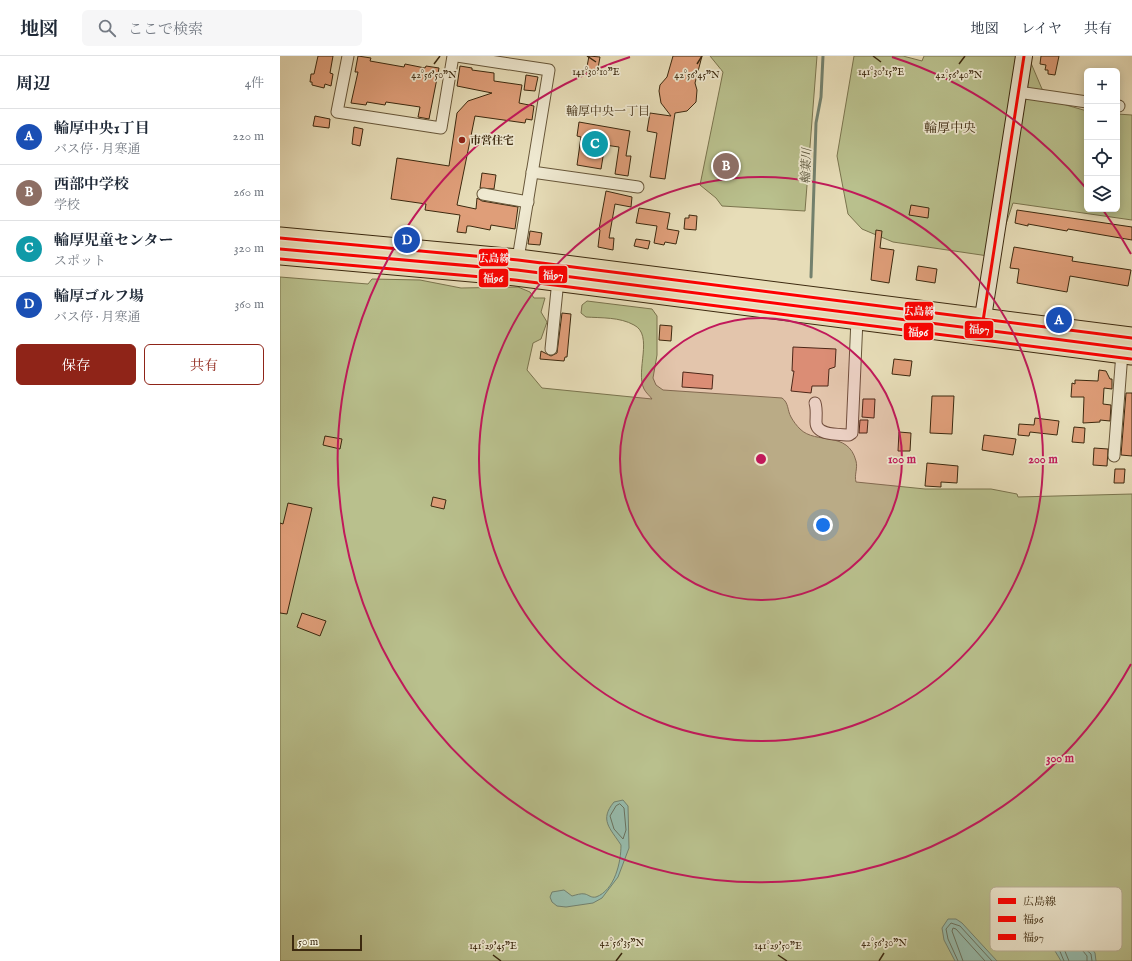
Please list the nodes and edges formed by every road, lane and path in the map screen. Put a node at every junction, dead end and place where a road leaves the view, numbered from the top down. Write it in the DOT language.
graph roads {
  1 [pos="348,56"];
  2 [pos="453,56"];
  3 [pos="457,56"];
  4 [pos="1024,56"];
  5 [pos="513,60"];
  6 [pos="1018,92"];
  7 [pos="1084,102"];
  8 [pos="532,172"];
  9 [pos="638,187"];
  10 [pos="483,194"];
  11 [pos="528,202"];
  12 [pos="280,238"];
  13 [pos="280,254"];
  14 [pos="517,268"];
  15 [pos="558,280"];
  16 [pos="857,319"];
  17 [pos="982,326"];
  18 [pos="1128,348"];
  19 [pos="551,349"];
  20 [pos="815,403"];
  21 [pos="1114,456"];
  1 -- 2 [label="street"];
  3 -- 5 [label="street"];
  4 -- 6 [label="street"];
  5 -- 8 [label="street"];
  6 -- 7 [label="street"];
  6 -- 17 [label="street"];
  8 -- 9 [label="street"];
  8 -- 11 [label="street"];
  10 -- 11 [label="street"];
  11 -- 14 [label="street"];
  12 -- 14 [label="highway"];
  13 -- 14 [label="highway"];
  14 -- 15 [label="highway"];
  14 -- 17 [label="highway"];
  15 -- 16 [label="highway"];
  15 -- 19 [label="street"];
  16 -- 17 [label="highway"];
  16 -- 20 [label="street"];
  17 -- 18 [label="highway"];
  18 -- 21 [label="street"];
}
